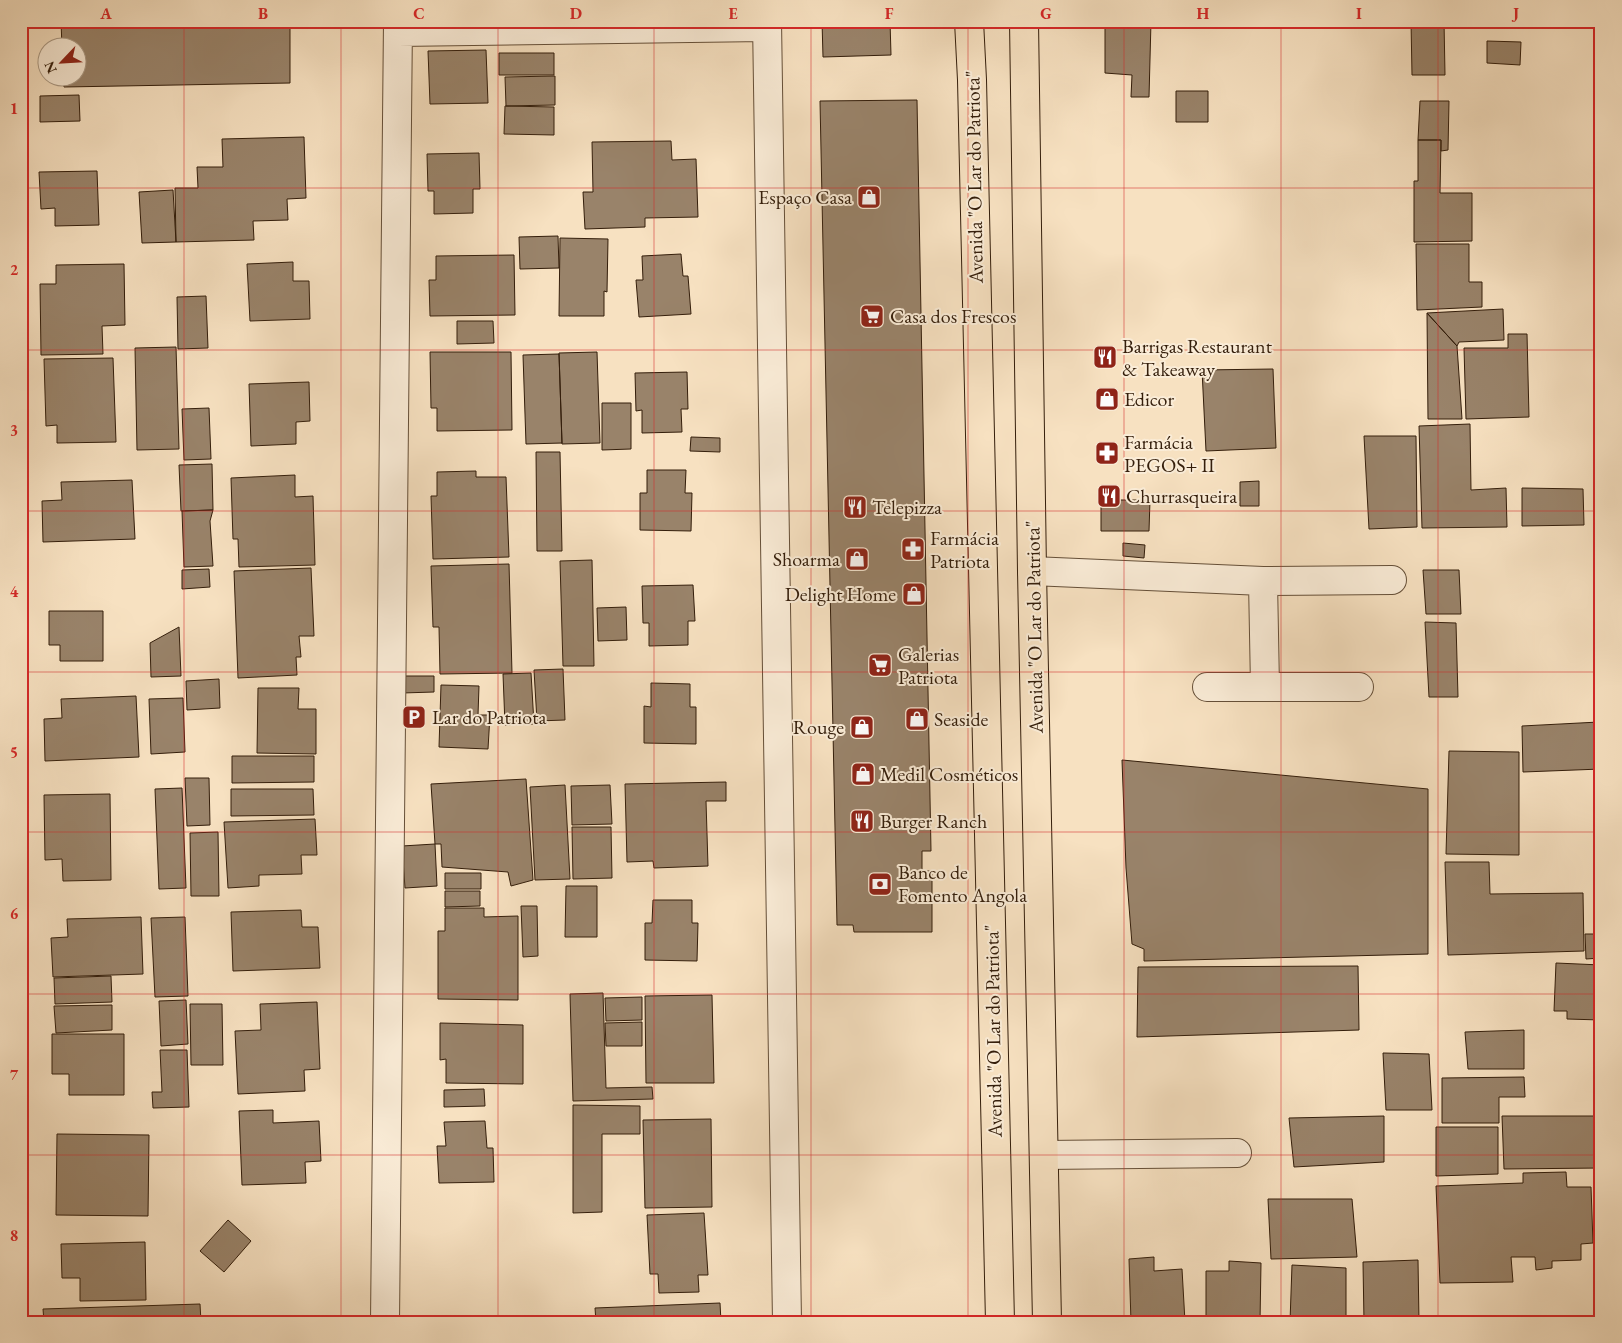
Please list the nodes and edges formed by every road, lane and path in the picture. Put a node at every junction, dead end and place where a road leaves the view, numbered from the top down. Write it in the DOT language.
graph roads {
  1 [pos="969,21"];
  2 [pos="1024,21"];
  3 [pos="767,24"];
  4 [pos="398,26"];
  5 [pos="1032,571"];
  6 [pos="1392,580"];
  7 [pos="1263,581"];
  8 [pos="1208,687"];
  9 [pos="1265,687"];
  10 [pos="1359,687"];
  11 [pos="1237,1153"];
  12 [pos="1044,1155"];
  13 [pos="385,1322"];
  14 [pos="787,1322"];
  15 [pos="1000,1322"];
  16 [pos="1047,1322"];
  1 -- 15 [label="main road, Avenida \"O Lar do Patriota\""];
  2 -- 5 [label="main road, Avenida \"O Lar do Patriota\""];
  3 -- 4 [label="street"];
  3 -- 14 [label="street"];
  4 -- 13 [label="street"];
  5 -- 7 [label="street"];
  5 -- 12 [label="main road, Avenida \"O Lar do Patriota\""];
  6 -- 7 [label="street"];
  7 -- 9 [label="street"];
  8 -- 9 [label="street"];
  9 -- 10 [label="street"];
  11 -- 12 [label="street"];
  12 -- 16 [label="main road, Avenida \"O Lar do Patriota\""];
}
